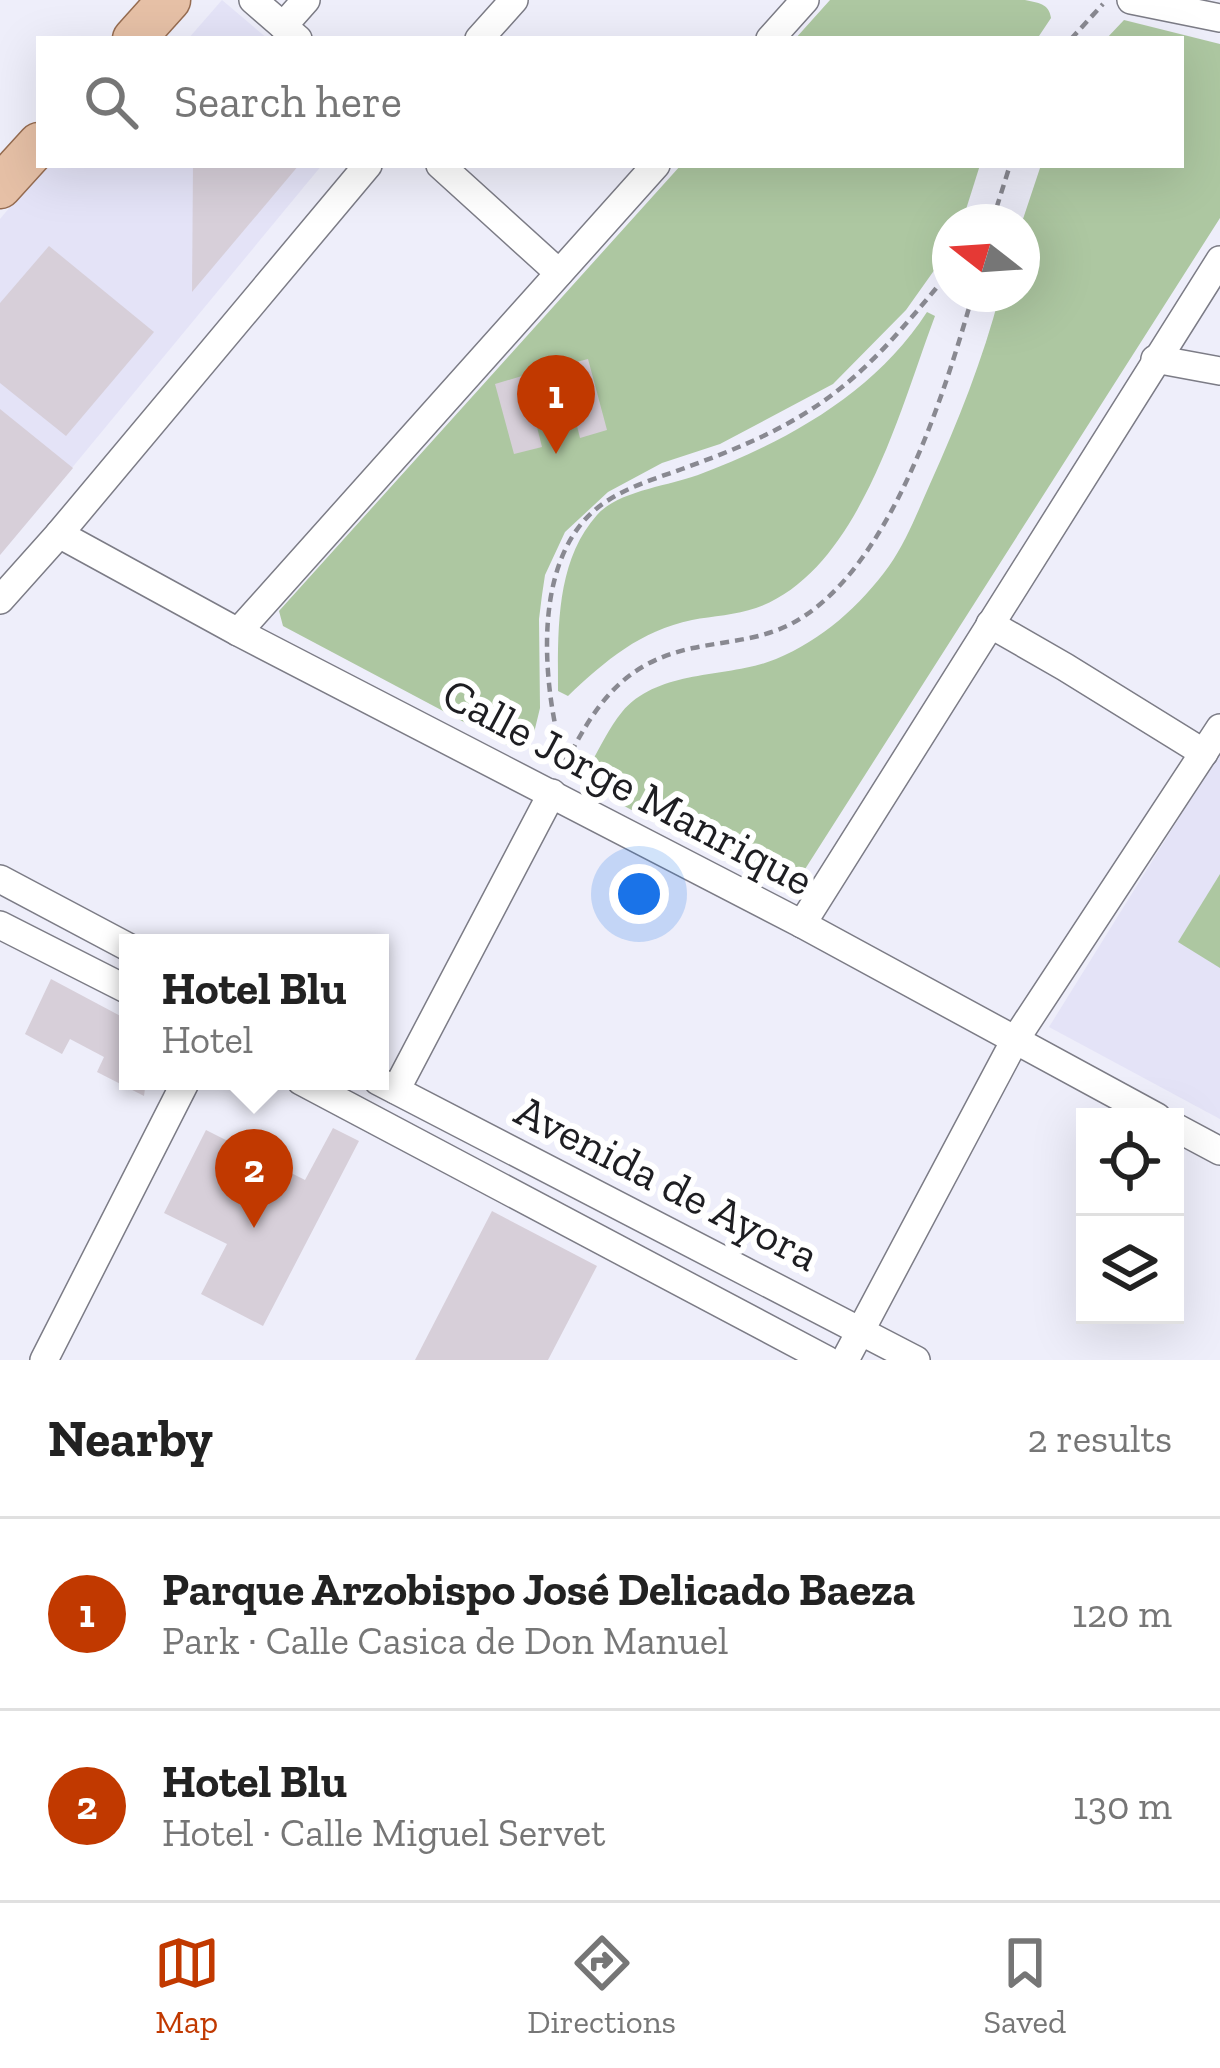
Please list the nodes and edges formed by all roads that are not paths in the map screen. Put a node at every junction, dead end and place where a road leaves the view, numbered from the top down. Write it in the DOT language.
graph roads {
  1 [pos="169,0"];
  2 [pos="253,0"];
  3 [pos="306,0"];
  4 [pos="514,0"];
  5 [pos="805,0"];
  6 [pos="1131,0"];
  7 [pos="1220,18"];
  8 [pos="291,32"];
  9 [pos="137,36"];
  10 [pos="482,36"];
  11 [pos="773,36"];
  12 [pos="36,147"];
  13 [pos="365,168"];
  14 [pos="443,168"];
  15 [pos="653,168"];
  16 [pos="0,187"];
  17 [pos="1220,260"];
  18 [pos="559,273"];
  19 [pos="1155,359"];
  20 [pos="1220,371"];
  21 [pos="58,535"];
  22 [pos="0,600"];
  23 [pos="990,624"];
  24 [pos="238,632"];
  25 [pos="1220,728"];
  26 [pos="1204,753"];
  27 [pos="552,793"];
  28 [pos="0,879"];
  29 [pos="802,924"];
  30 [pos="0,925"];
  31 [pos="119,942"];
  32 [pos="119,986"];
  33 [pos="1016,1040"];
  34 [pos="389,1082"];
  35 [pos="389,1087"];
  36 [pos="181,1090"];
  37 [pos="318,1090"];
  38 [pos="361,1090"];
  39 [pos="351,1108"];
  40 [pos="1141,1108"];
  41 [pos="432,1109"];
  42 [pos="1184,1131"];
  43 [pos="416,1142"];
  44 [pos="1220,1151"];
  45 [pos="861,1331"];
  46 [pos="44,1360"];
  47 [pos="827,1360"];
  48 [pos="845,1360"];
  49 [pos="916,1360"];
  1 -- 9 [label="main road"];
  2 -- 8 [label="street"];
  3 -- 8 [label="street"];
  4 -- 10 [label="street"];
  5 -- 11 [label="street"];
  6 -- 7 [label="street"];
  12 -- 16 [label="main road"];
  13 -- 21 [label="street"];
  14 -- 18 [label="street"];
  15 -- 18 [label="street"];
  17 -- 19 [label="street"];
  18 -- 24 [label="street"];
  19 -- 20 [label="street"];
  19 -- 23 [label="street"];
  21 -- 22 [label="street"];
  21 -- 24 [label="street, Calle Jorge Manrique"];
  23 -- 26 [label="street"];
  23 -- 29 [label="street"];
  24 -- 27 [label="street, Calle Jorge Manrique"];
  25 -- 26 [label="street"];
  26 -- 33 [label="street"];
  27 -- 29 [label="street, Calle Jorge Manrique"];
  27 -- 34 [label="street"];
  28 -- 31 [label="street"];
  29 -- 33 [label="street, Calle Jorge Manrique"];
  30 -- 32 [label="street"];
  33 -- 40 [label="street, Calle Jorge Manrique"];
  33 -- 45 [label="street"];
  35 -- 41 [label="street, Avenida de Ayora"];
  36 -- 46 [label="street"];
  37 -- 39 [label="street, Avenida de Ayora"];
  38 -- 39 [label="street"];
  39 -- 43 [label="street, Avenida de Ayora"];
  41 -- 43 [label="street"];
  41 -- 45 [label="street, Avenida de Ayora"];
  42 -- 44 [label="street"];
  43 -- 47 [label="street, Avenida de Ayora"];
  45 -- 48 [label="street"];
  45 -- 49 [label="street, Avenida de Ayora"];
}
